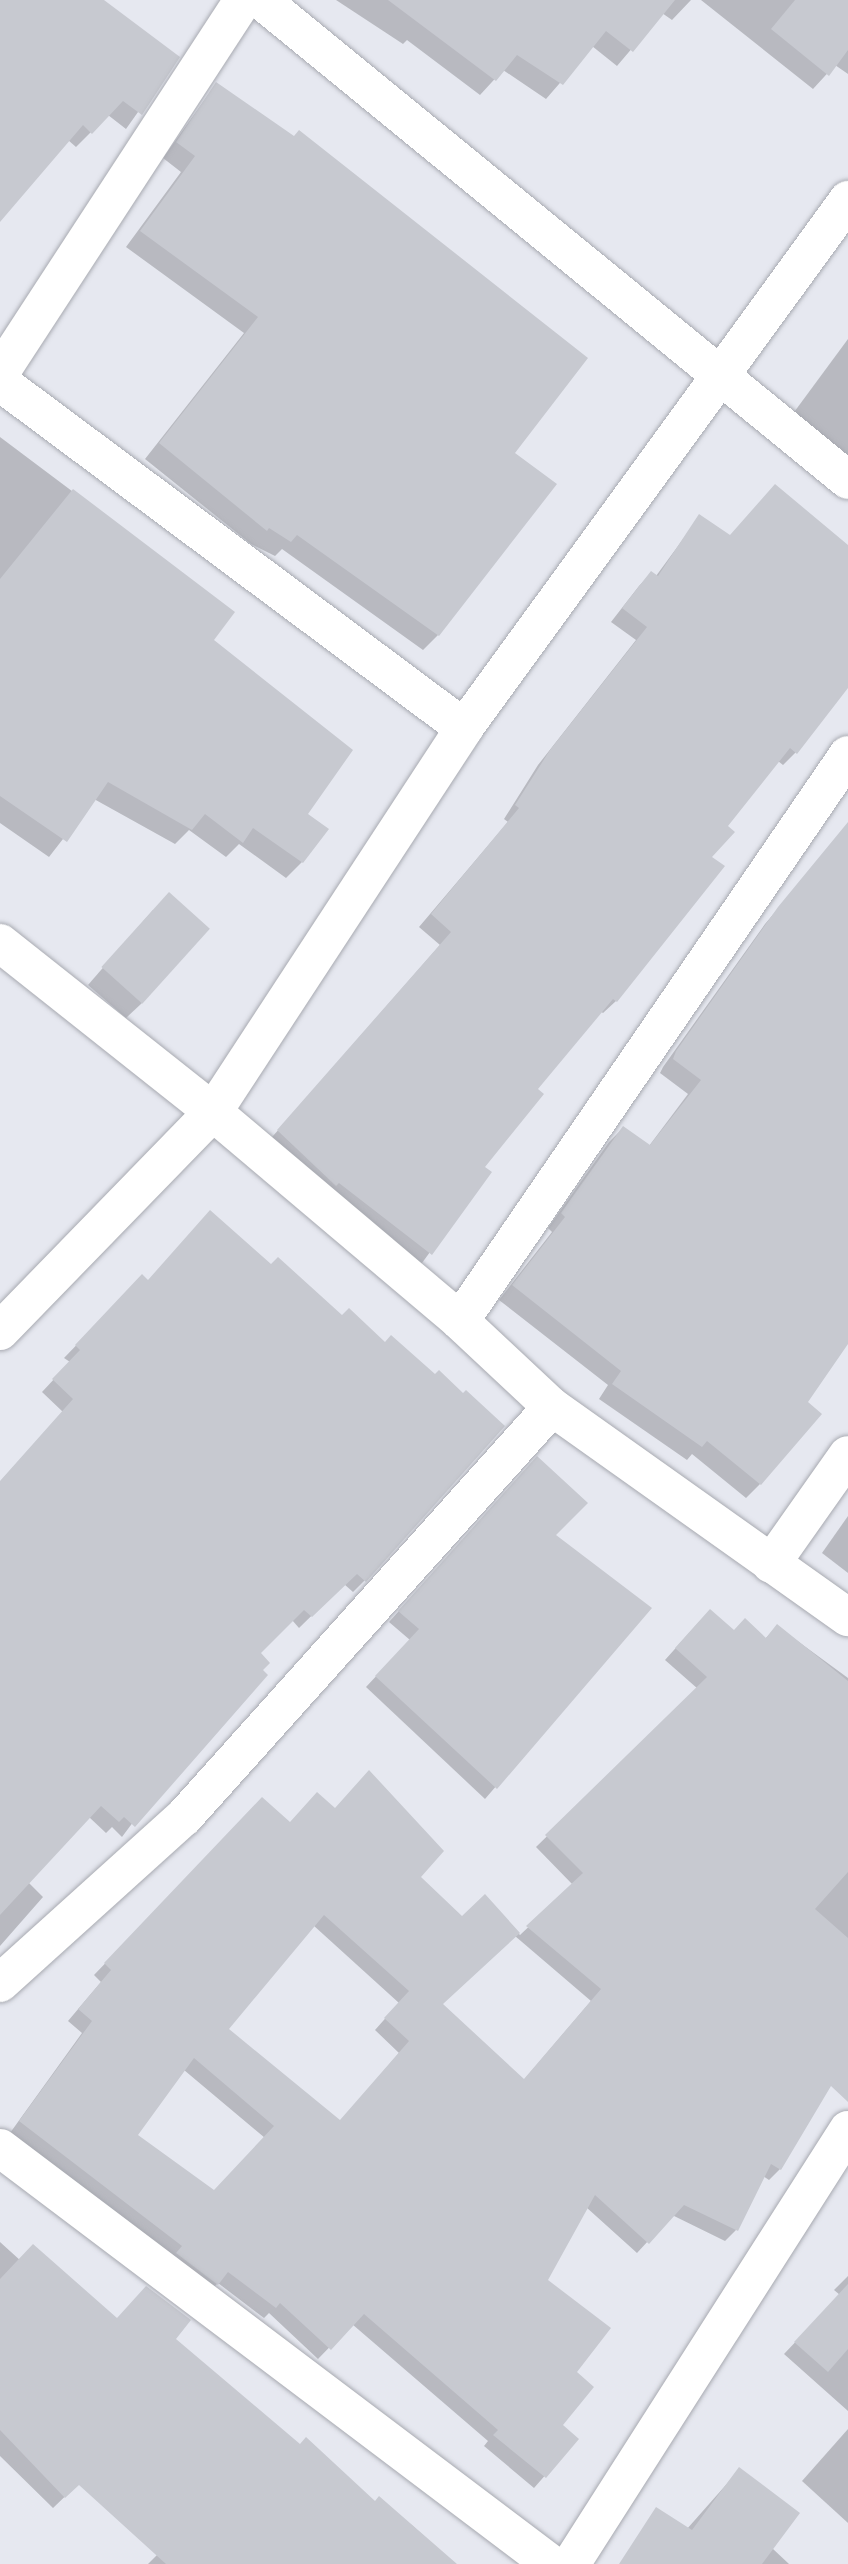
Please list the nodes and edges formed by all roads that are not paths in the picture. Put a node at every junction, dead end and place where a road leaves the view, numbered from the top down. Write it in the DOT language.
graph roads {
  1 [pos="243,0"];
  2 [pos="261,0"];
  3 [pos="848,200"];
  4 [pos="0,373"];
  5 [pos="720,379"];
  6 [pos="0,382"];
  7 [pos="848,480"];
  8 [pos="464,728"];
  9 [pos="848,755"];
  10 [pos="0,943"];
  11 [pos="214,1112"];
  12 [pos="460,1321"];
  13 [pos="0,1331"];
  14 [pos="552,1407"];
  15 [pos="848,1455"];
  16 [pos="771,1564"];
  17 [pos="848,1617"];
  18 [pos="0,1983"];
  19 [pos="848,2130"];
  20 [pos="0,2148"];
  21 [pos="551,2564"];
  22 [pos="571,2564"];
  1 -- 4 [label="street"];
  2 -- 5 [label="street"];
  3 -- 5 [label="street"];
  5 -- 7 [label="street"];
  5 -- 8 [label="street"];
  6 -- 8 [label="street"];
  8 -- 11 [label="street"];
  9 -- 12 [label="street"];
  10 -- 11 [label="street"];
  11 -- 12 [label="street"];
  11 -- 13 [label="street"];
  12 -- 14 [label="street"];
  14 -- 16 [label="street"];
  14 -- 18 [label="street"];
  15 -- 16 [label="street"];
  16 -- 17 [label="street"];
  19 -- 22 [label="street"];
  20 -- 21 [label="street"];
}
